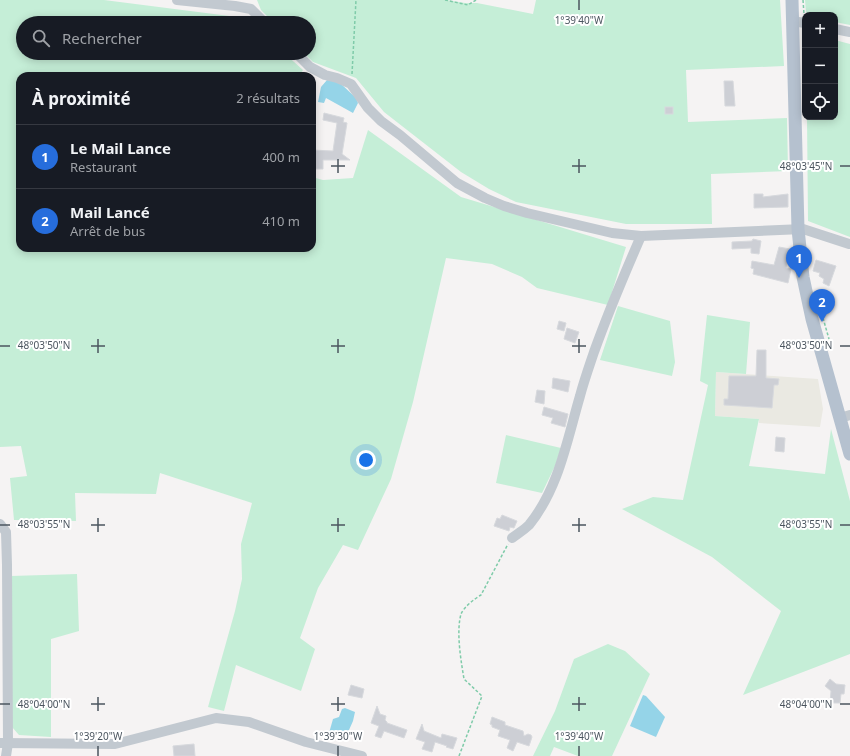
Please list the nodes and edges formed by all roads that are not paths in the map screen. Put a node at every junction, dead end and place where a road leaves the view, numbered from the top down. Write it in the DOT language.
graph roads {
  1 [pos="177,0"];
  2 [pos="792,0"];
  3 [pos="251,5"];
  4 [pos="260,16"];
  5 [pos="800,22"];
  6 [pos="838,30"];
  7 [pos="850,32"];
  8 [pos="303,60"];
  9 [pos="325,75"];
  10 [pos="316,78"];
  11 [pos="798,229"];
  12 [pos="641,236"];
  13 [pos="848,244"];
  14 [pos="845,416"];
  15 [pos="850,454"];
  16 [pos="0,524"];
  17 [pos="512,538"];
  18 [pos="4,743"];
  19 [pos="6,756"];
  20 [pos="362,756"];
  1 -- 3 [label="street"];
  2 -- 5 [label="main road"];
  3 -- 4 [label="street"];
  5 -- 11 [label="main road"];
  6 -- 7 [label="street"];
  8 -- 9 [label="street"];
  9 -- 10 [label="street"];
  9 -- 12 [label="street"];
  11 -- 12 [label="street"];
  11 -- 13 [label="street"];
  11 -- 14 [label="main road"];
  12 -- 17 [label="street"];
  14 -- 15 [label="main road"];
  16 -- 18 [label="street"];
  18 -- 19 [label="street"];
  18 -- 20 [label="street"];
}
